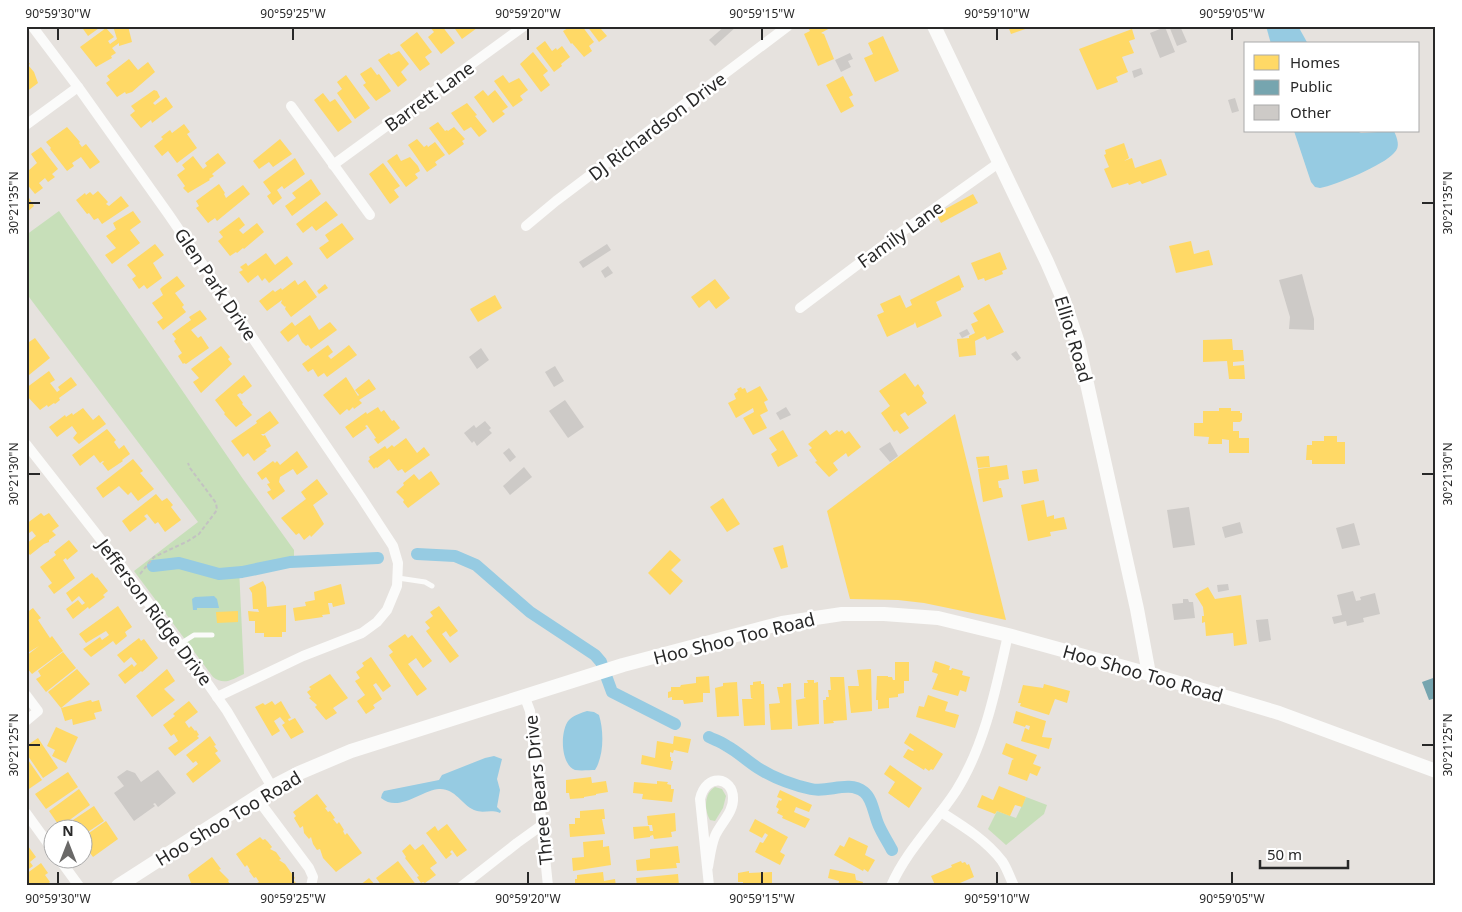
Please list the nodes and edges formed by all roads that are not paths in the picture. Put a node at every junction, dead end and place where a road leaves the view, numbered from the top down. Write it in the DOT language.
graph roads {
  1 [pos="32,26"];
  2 [pos="524,26"];
  3 [pos="788,26"];
  4 [pos="934,26"];
  5 [pos="78,87"];
  6 [pos="291,106"];
  7 [pos="26,125"];
  8 [pos="1000,162"];
  9 [pos="333,165"];
  10 [pos="370,215"];
  11 [pos="526,226"];
  12 [pos="800,308"];
  13 [pos="26,444"];
  14 [pos="398,578"];
  15 [pos="432,586"];
  16 [pos="212,635"];
  17 [pos="1008,635"];
  18 [pos="180,644"];
  19 [pos="1149,674"];
  20 [pos="26,695"];
  21 [pos="524,695"];
  22 [pos="217,697"];
  23 [pos="26,720"];
  24 [pos="1436,771"];
  25 [pos="272,787"];
  26 [pos="256,797"];
  27 [pos="941,812"];
  28 [pos="26,813"];
  29 [pos="542,825"];
  30 [pos="42,835"];
  31 [pos="708,866"];
  32 [pos="67,870"];
  33 [pos="79,886"];
  34 [pos="118,886"];
  35 [pos="311,886"];
  36 [pos="462,886"];
  37 [pos="548,886"];
  38 [pos="709,886"];
  39 [pos="891,886"];
  40 [pos="1014,886"];
  1 -- 5 [label="street, Glen Park Drive"];
  2 -- 9 [label="street, Barrett Lane"];
  3 -- 11 [label="street, DJ Richardson Drive"];
  4 -- 8 [label="street, Elliot Road"];
  5 -- 7 [label="street"];
  5 -- 14 [label="street, Glen Park Drive"];
  6 -- 9 [label="street"];
  8 -- 12 [label="street, Family Lane"];
  8 -- 19 [label="street, Elliot Road"];
  9 -- 10 [label="street"];
  13 -- 18 [label="street, Jefferson Ridge Drive"];
  14 -- 15 [label="lane"];
  14 -- 22 [label="street"];
  16 -- 18 [label="lane"];
  17 -- 19 [label="street, Hoo Shoo Too Road"];
  17 -- 21 [label="street, Hoo Shoo Too Road"];
  17 -- 27 [label="street"];
  18 -- 22 [label="street, Jefferson Ridge Drive"];
  19 -- 24 [label="street, Hoo Shoo Too Road"];
  20 -- 23 [label="street"];
  21 -- 25 [label="street, Hoo Shoo Too Road"];
  21 -- 29 [label="street, Three Bears Drive"];
  22 -- 25 [label="street, Jefferson Ridge Drive"];
  25 -- 26 [label="street, Hoo Shoo Too Road"];
  26 -- 34 [label="street, Hoo Shoo Too Road"];
  26 -- 35 [label="street"];
  27 -- 39 [label="street"];
  27 -- 40 [label="street"];
  28 -- 30 [label="street"];
  29 -- 36 [label="street"];
  29 -- 37 [label="street, Three Bears Drive"];
  31 -- 31 [label="street"];
  31 -- 38 [label="street"];
  32 -- 33 [label="street"];
}
